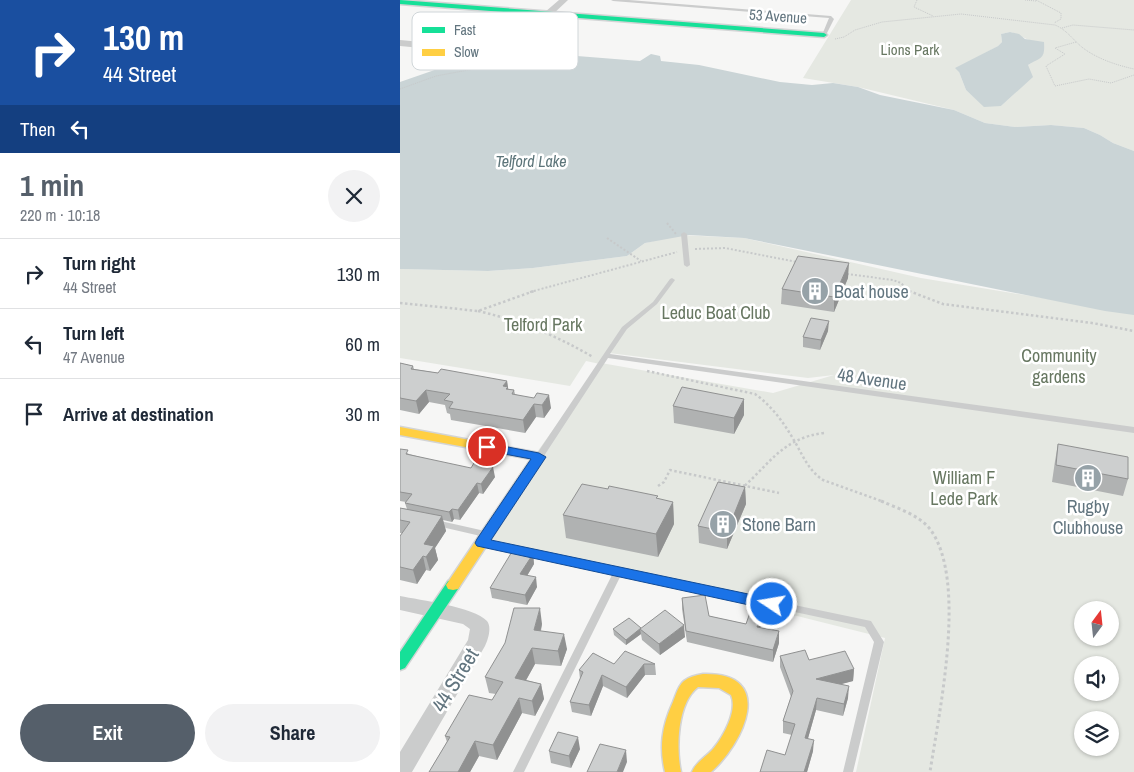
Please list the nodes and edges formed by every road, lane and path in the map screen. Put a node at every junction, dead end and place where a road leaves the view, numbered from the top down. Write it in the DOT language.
graph roads {
  1 [pos="564,0"];
  2 [pos="613,0"];
  3 [pos="917,0"];
  4 [pos="1025,0"];
  5 [pos="1036,0"];
  6 [pos="402,2"];
  7 [pos="1039,2"];
  8 [pos="524,12"];
  9 [pos="550,12"];
  10 [pos="578,16"];
  11 [pos="934,17"];
  12 [pos="1052,24"];
  13 [pos="1062,28"];
  14 [pos="1134,31"];
  15 [pos="824,34"];
  16 [pos="1076,42"];
  17 [pos="1134,69"];
  18 [pos="468,70"];
  19 [pos="1134,75"];
  20 [pos="400,89"];
  21 [pos="667,223"];
  22 [pos="681,235"];
  23 [pos="606,238"];
  24 [pos="713,247"];
  25 [pos="660,256"];
  26 [pos="641,261"];
  27 [pos="805,264"];
  28 [pos="687,265"];
  29 [pos="840,272"];
  30 [pos="672,280"];
  31 [pos="400,303"];
  32 [pos="1134,331"];
  33 [pos="606,356"];
  34 [pos="770,404"];
  35 [pos="1134,430"];
  36 [pos="400,431"];
  37 [pos="824,433"];
  38 [pos="794,442"];
  39 [pos="539,457"];
  40 [pos="746,484"];
  41 [pos="658,486"];
  42 [pos="740,490"];
  43 [pos="779,493"];
  44 [pos="429,522"];
  45 [pos="484,538"];
  46 [pos="618,572"];
  47 [pos="400,603"];
  48 [pos="436,611"];
  49 [pos="400,664"];
  50 [pos="400,772"];
  51 [pos="518,772"];
  52 [pos="673,772"];
  53 [pos="700,772"];
  54 [pos="848,772"];
  55 [pos="930,772"];
  1 -- 9 [label="street"];
  2 -- 15 [label="lane"];
  3 -- 11 [label="path"];
  4 -- 7 [label="path"];
  5 -- 7 [label="path"];
  6 -- 8 [label="street, 53 Avenue"];
  7 -- 12 [label="path"];
  10 -- 15 [label="street, 53 Avenue"];
  11 -- 12 [label="path"];
  11 -- 15 [label="path"];
  12 -- 13 [label="path"];
  13 -- 14 [label="path"];
  13 -- 16 [label="path"];
  16 -- 17 [label="path"];
  16 -- 19 [label="path"];
  18 -- 20 [label="path"];
  21 -- 22 [label="path"];
  22 -- 28 [label="lane"];
  23 -- 26 [label="path"];
  24 -- 27 [label="path"];
  25 -- 26 [label="path"];
  26 -- 31 [label="path"];
  29 -- 32 [label="path"];
  30 -- 33 [label="lane"];
  33 -- 35 [label="lane, 48 Avenue"];
  33 -- 39 [label="lane"];
  34 -- 38 [label="path"];
  36 -- 39 [label="street"];
  37 -- 38 [label="path"];
  38 -- 40 [label="path"];
  38 -- 55 [label="path"];
  39 -- 45 [label="street"];
  40 -- 41 [label="path"];
  40 -- 42 [label="path"];
  40 -- 43 [label="path"];
  44 -- 45 [label="lane"];
  45 -- 46 [label="lane"];
  45 -- 48 [label="street"];
  46 -- 51 [label="lane"];
  46 -- 54 [label="lane"];
  47 -- 48 [label="street"];
  48 -- 49 [label="street"];
  48 -- 50 [label="street, 44 Street"];
  52 -- 53 [label="street"];
}
